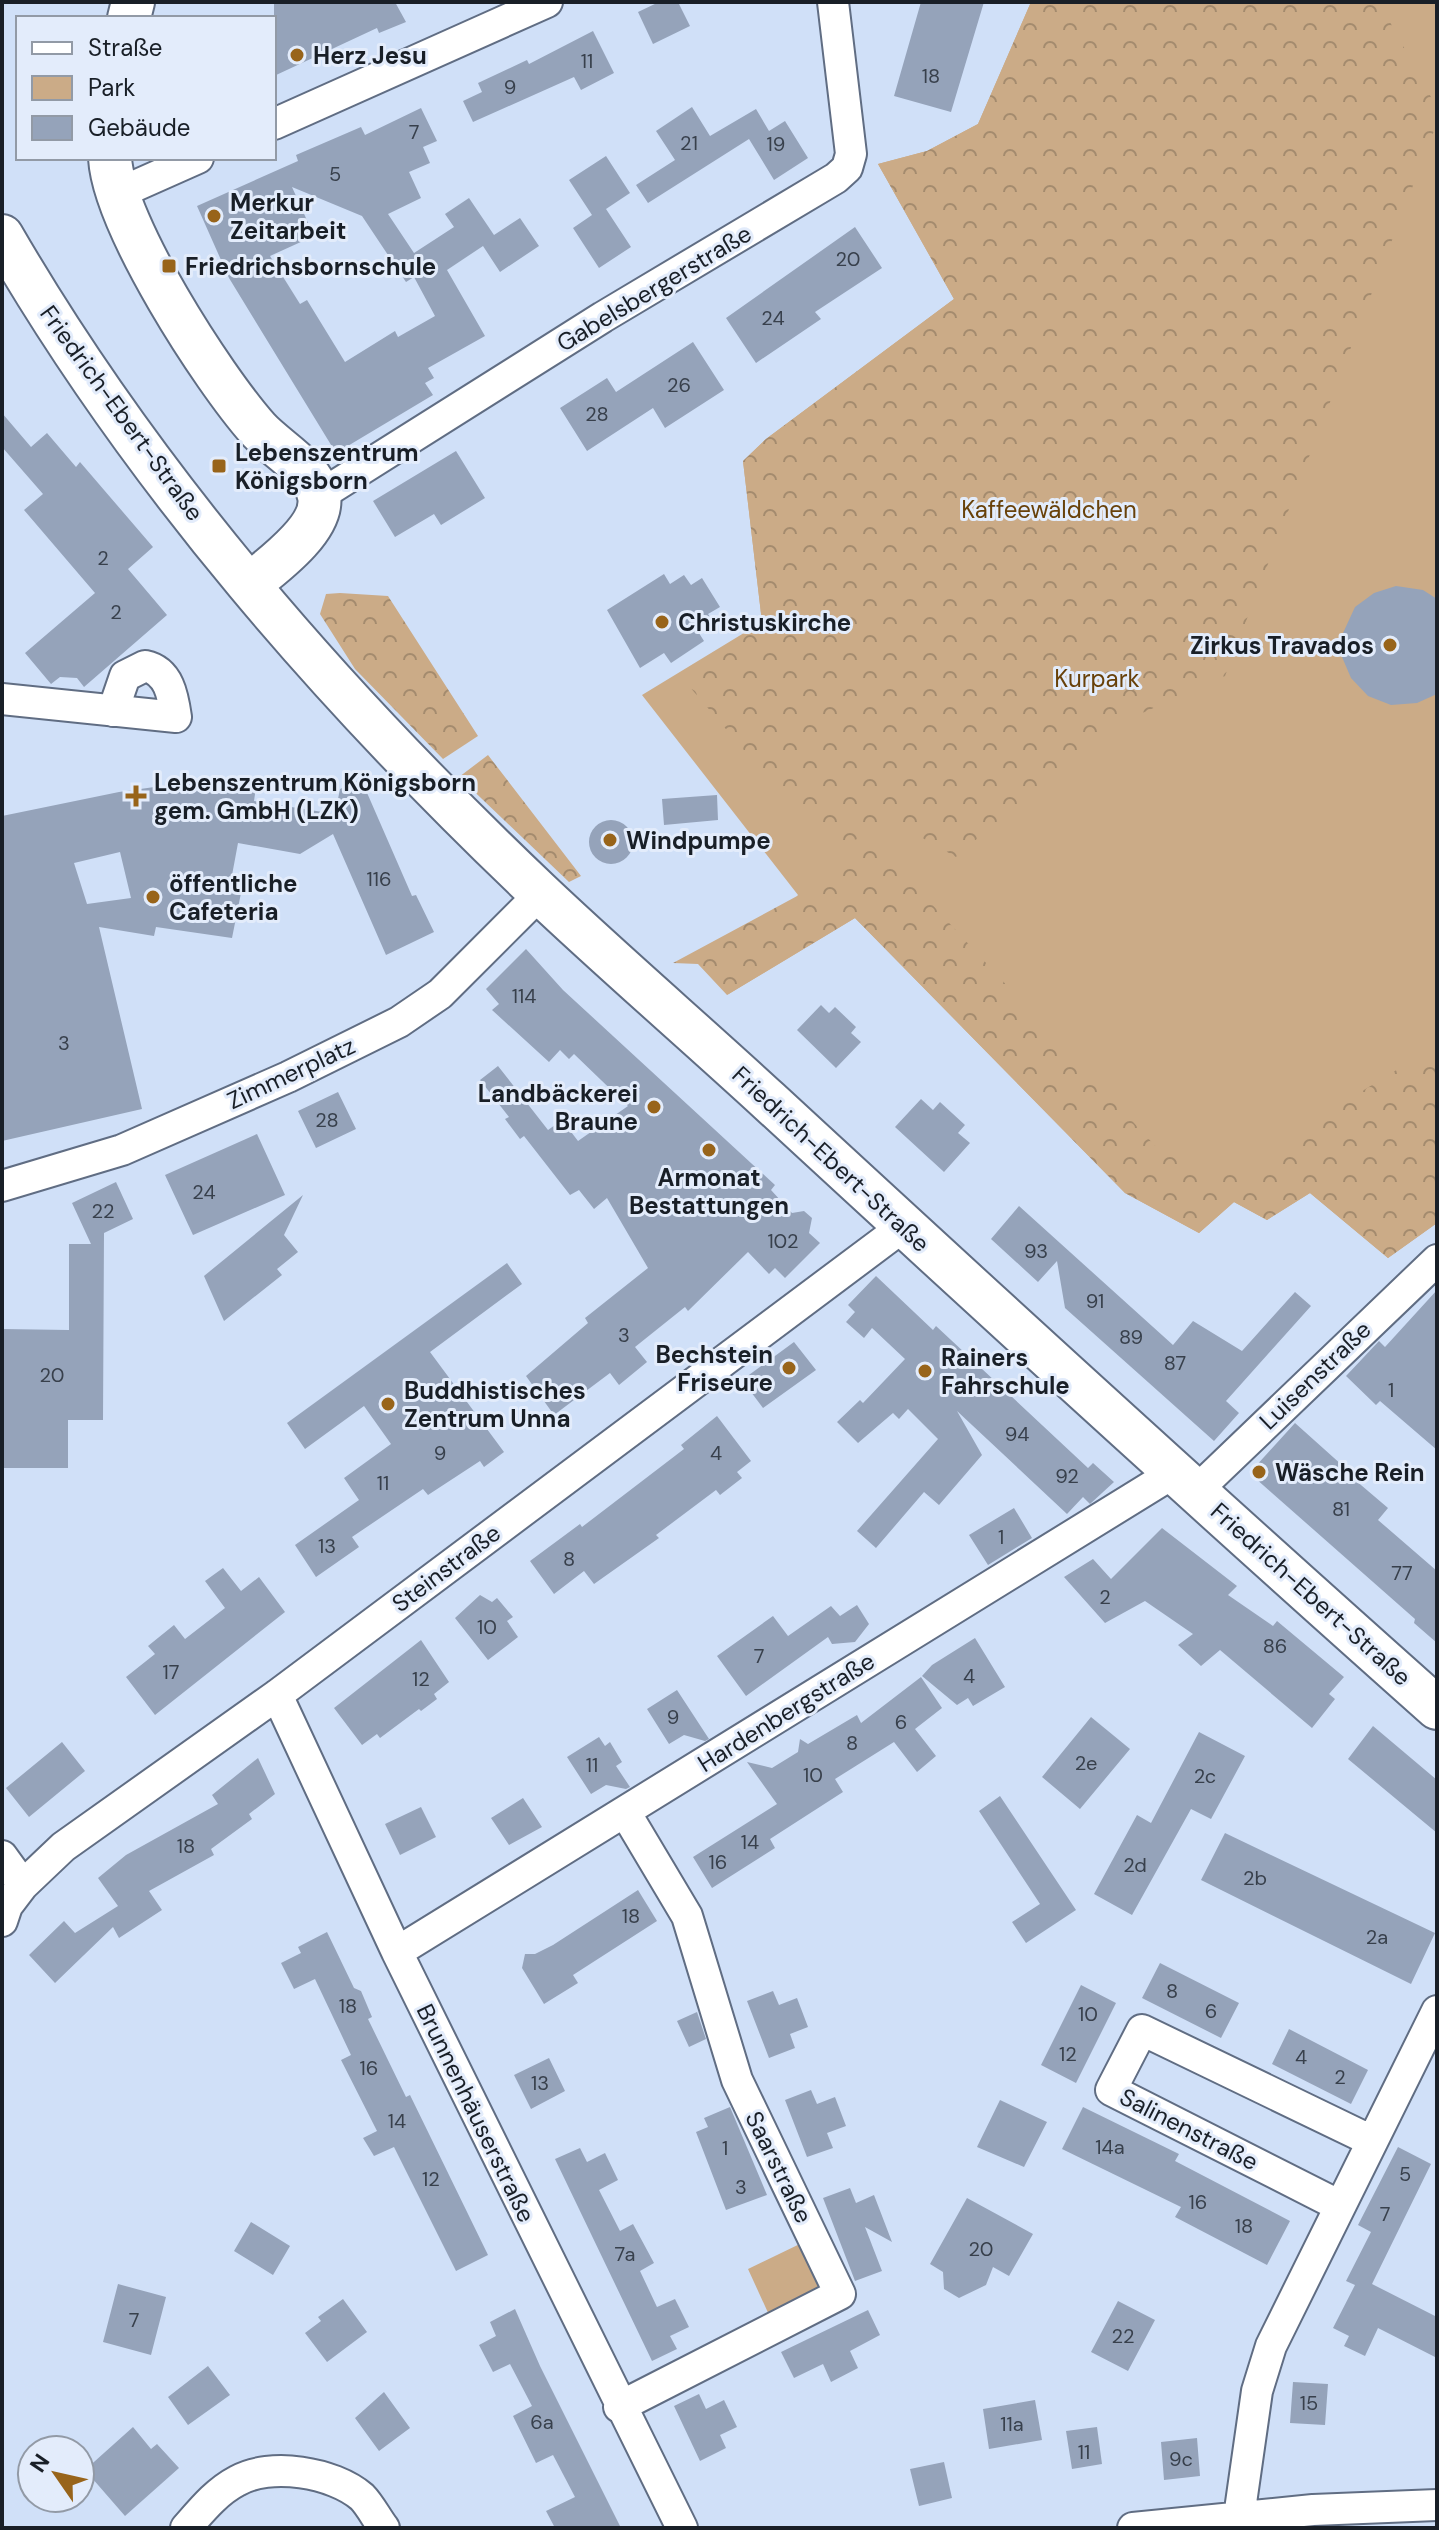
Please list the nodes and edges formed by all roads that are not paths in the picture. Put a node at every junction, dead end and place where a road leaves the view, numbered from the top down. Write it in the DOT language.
graph roads {
  1 [pos="547,2"];
  2 [pos="833,2"];
  3 [pos="276,123"];
  4 [pos="189,160"];
  5 [pos="113,176"];
  6 [pos="2,236"];
  7 [pos="319,496"];
  8 [pos="250,584"];
  9 [pos="2,699"];
  10 [pos="113,711"];
  11 [pos="541,893"];
  12 [pos="2,1186"];
  13 [pos="904,1226"];
  14 [pos="1437,1260"];
  15 [pos="1185,1482"];
  16 [pos="277,1695"];
  17 [pos="1437,1708"];
  18 [pos="625,1812"];
  19 [pos="2,1856"];
  20 [pos="23,1885"];
  21 [pos="2,1921"];
  22 [pos="397,1952"];
  23 [pos="1437,2011"];
  24 [pos="1372,2141"];
  25 [pos="1340,2206"];
  26 [pos="619,2407"];
  27 [pos="1437,2505"];
  28 [pos="1239,2517"];
  29 [pos="186,2528"];
  30 [pos="384,2528"];
  31 [pos="682,2528"];
  32 [pos="1133,2528"];
  1 -- 3 [label="street"];
  2 -- 7 [label="street, Gabelsbergerstraße"];
  4 -- 5 [label="street"];
  5 -- 7 [label="main road"];
  6 -- 8 [label="main road, Friedrich-Ebert-Straße"];
  7 -- 8 [label="main road"];
  8 -- 11 [label="main road, Friedrich-Ebert-Straße"];
  9 -- 10 [label="street"];
  11 -- 12 [label="street, Zimmerplatz"];
  11 -- 13 [label="main road, Friedrich-Ebert-Straße"];
  13 -- 15 [label="main road, Friedrich-Ebert-Straße"];
  13 -- 16 [label="street, Steinstraße"];
  14 -- 15 [label="street, Luisenstraße"];
  15 -- 17 [label="main road, Friedrich-Ebert-Straße"];
  15 -- 18 [label="street, Hardenbergstraße"];
  16 -- 20 [label="street, Steinstraße"];
  16 -- 22 [label="street, Brunnenhäuserstraße"];
  18 -- 22 [label="street, Hardenbergstraße"];
  18 -- 26 [label="street, Saarstraße"];
  19 -- 20 [label="street"];
  20 -- 21 [label="street, Steinstraße"];
  22 -- 26 [label="street, Brunnenhäuserstraße"];
  23 -- 24 [label="street"];
  24 -- 25 [label="street"];
  24 -- 25 [label="street, Salinenstraße"];
  25 -- 28 [label="street"];
  26 -- 31 [label="street, Brunnenhäuserstraße"];
  27 -- 28 [label="street"];
  28 -- 32 [label="street"];
  29 -- 30 [label="street"];
}
